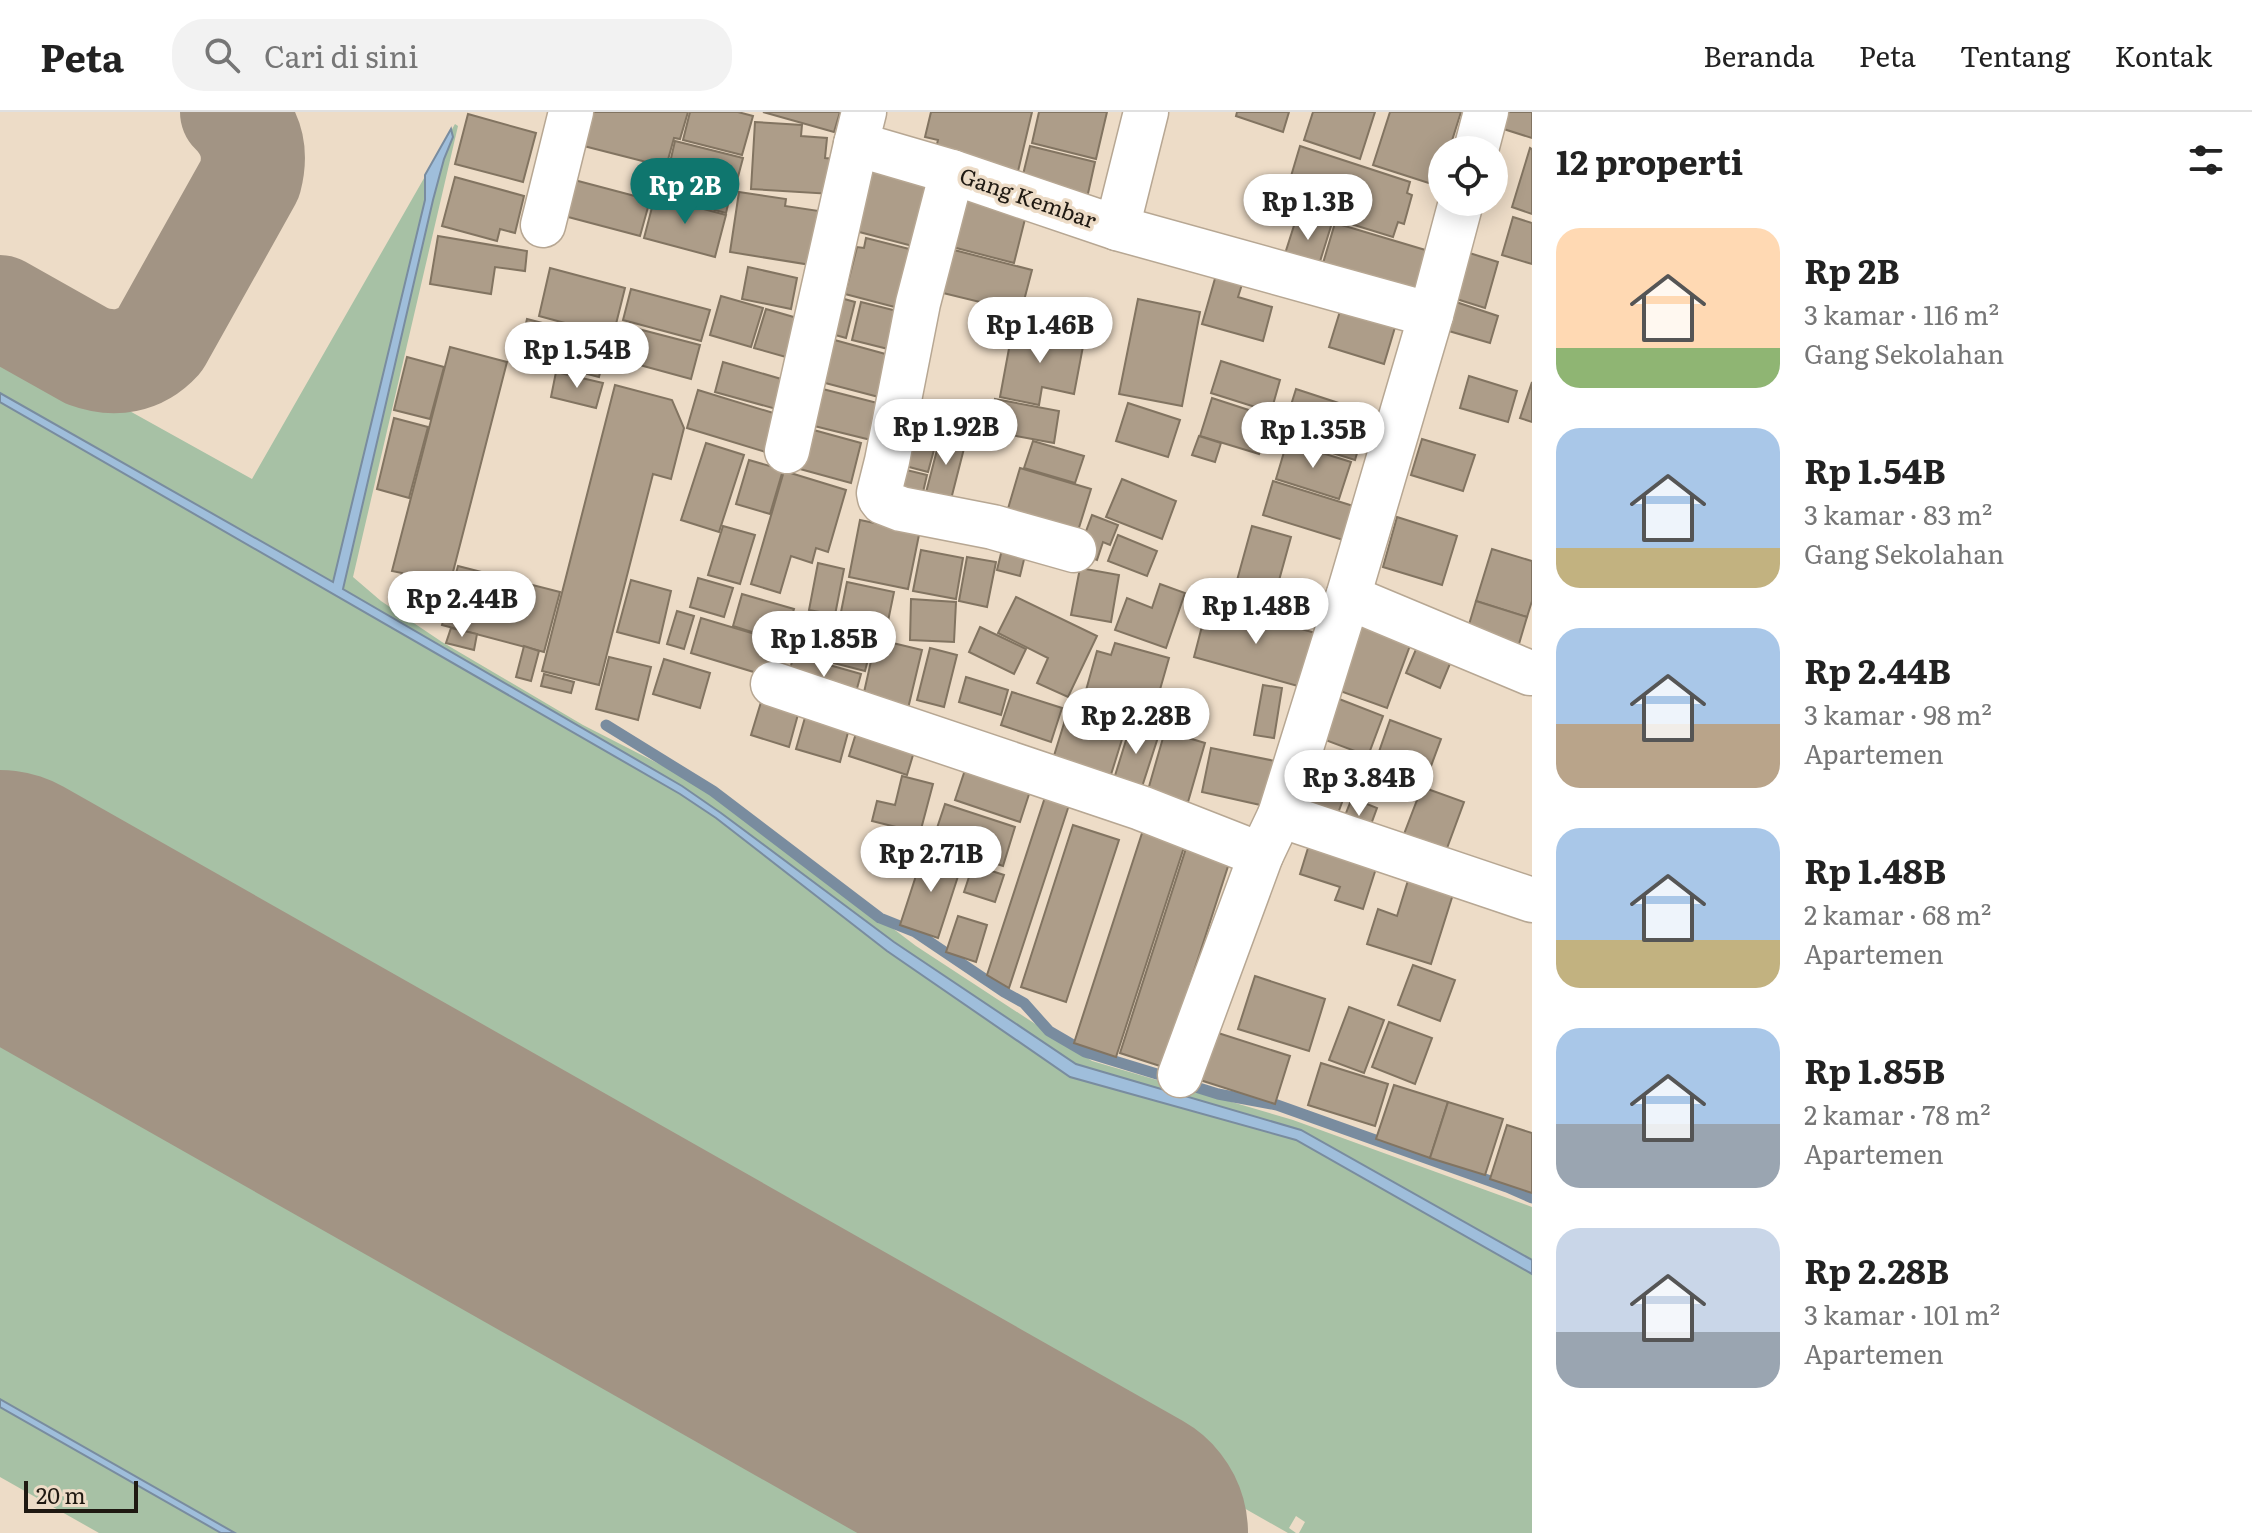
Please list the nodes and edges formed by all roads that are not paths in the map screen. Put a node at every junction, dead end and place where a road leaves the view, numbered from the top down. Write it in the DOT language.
graph roads {
  1 [pos="571,112"];
  2 [pos="1146,112"];
  3 [pos="1486,112"];
  4 [pos="860,128"];
  5 [pos="1480,136"];
  6 [pos="952,172"];
  7 [pos="1457,216"];
  8 [pos="543,225"];
  9 [pos="1117,228"];
  10 [pos="1431,315"];
  11 [pos="787,451"];
  12 [pos="1074,550"];
  13 [pos="1348,597"];
  14 [pos="1530,673"];
  15 [pos="773,684"];
  16 [pos="1280,815"];
  17 [pos="1261,855"];
  18 [pos="1532,900"];
  19 [pos="1180,1075"];
  1 -- 8 [label="street"];
  2 -- 9 [label="street, Gang Kembar"];
  3 -- 5 [label="street"];
  4 -- 6 [label="street, Gang Kembar"];
  4 -- 11 [label="street"];
  6 -- 9 [label="street, Gang Kembar"];
  6 -- 12 [label="street"];
  7 -- 10 [label="street"];
  9 -- 10 [label="street"];
  10 -- 13 [label="street"];
  13 -- 14 [label="street"];
  13 -- 16 [label="street"];
  15 -- 17 [label="street"];
  16 -- 17 [label="street"];
  16 -- 18 [label="street"];
  17 -- 19 [label="street"];
}
